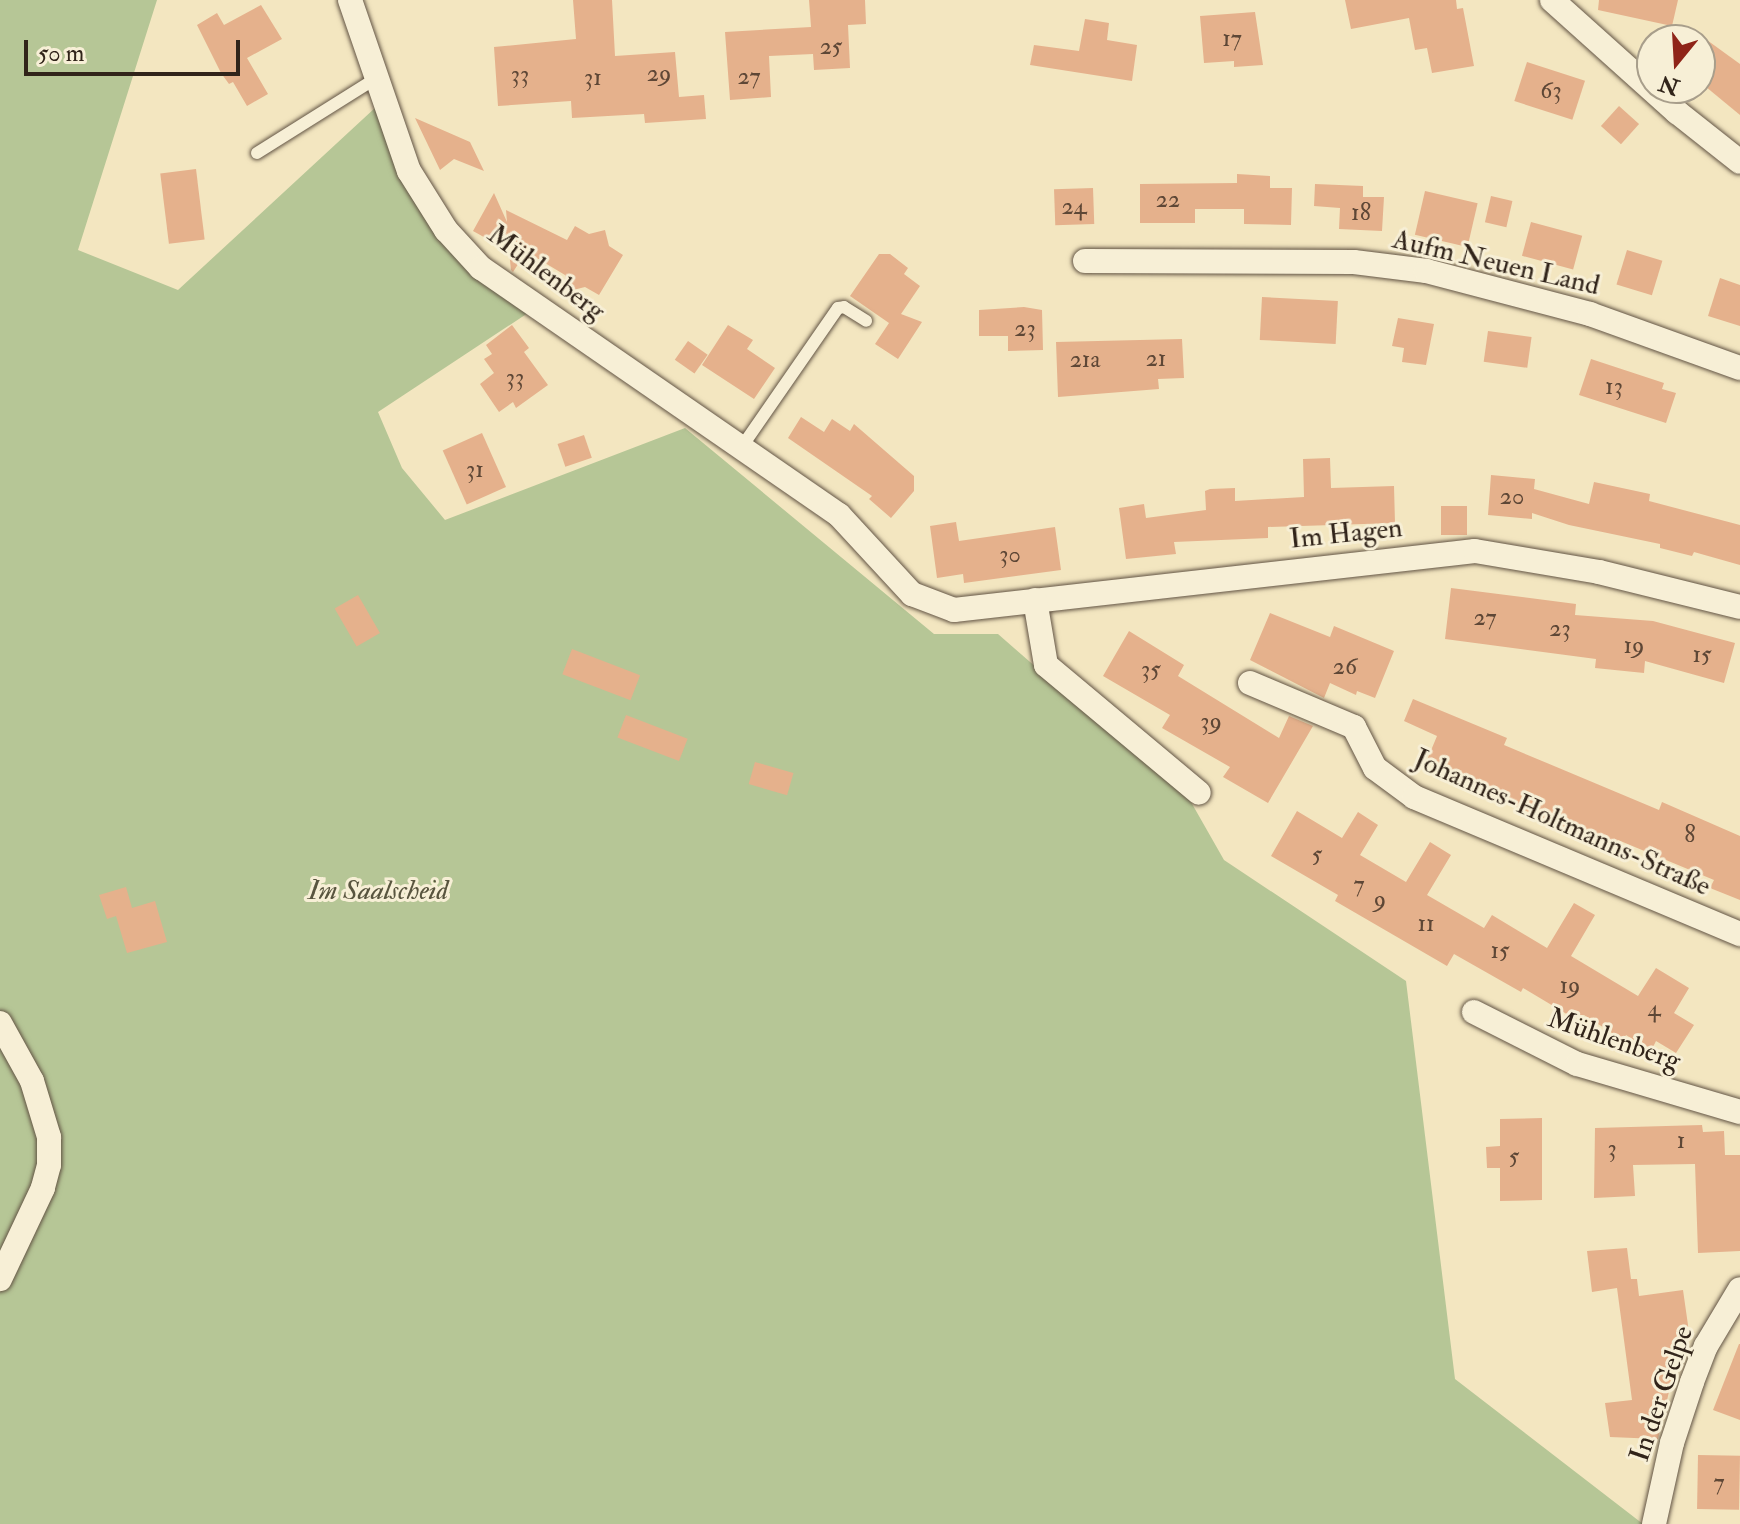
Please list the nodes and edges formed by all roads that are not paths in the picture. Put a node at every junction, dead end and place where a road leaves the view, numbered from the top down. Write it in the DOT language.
graph roads {
  1 [pos="350,0"];
  2 [pos="1552,0"];
  3 [pos="378,77"];
  4 [pos="257,153"];
  5 [pos="1740,162"];
  6 [pos="1085,261"];
  7 [pos="866,321"];
  8 [pos="1740,368"];
  9 [pos="741,448"];
  10 [pos="1035,600"];
  11 [pos="1740,607"];
  12 [pos="954,610"];
  13 [pos="1250,683"];
  14 [pos="1199,793"];
  15 [pos="1740,934"];
  16 [pos="1474,1012"];
  17 [pos="0,1023"];
  18 [pos="1740,1112"];
  19 [pos="0,1279"];
  20 [pos="1740,1289"];
  21 [pos="1654,1524"];
  1 -- 3 [label="street, Mühlenberg"];
  2 -- 5 [label="street"];
  3 -- 4 [label="lane"];
  3 -- 9 [label="street, Mühlenberg"];
  6 -- 8 [label="street, Aufm Neuen Land"];
  7 -- 9 [label="lane"];
  9 -- 12 [label="street, Mühlenberg"];
  10 -- 11 [label="street, Im Hagen"];
  10 -- 12 [label="street, Im Hagen"];
  10 -- 14 [label="street"];
  13 -- 15 [label="street, Johannes-Holtmanns-Straße"];
  16 -- 18 [label="street, Mühlenberg"];
  17 -- 19 [label="street"];
  20 -- 21 [label="street, In der Gelpe"];
}
